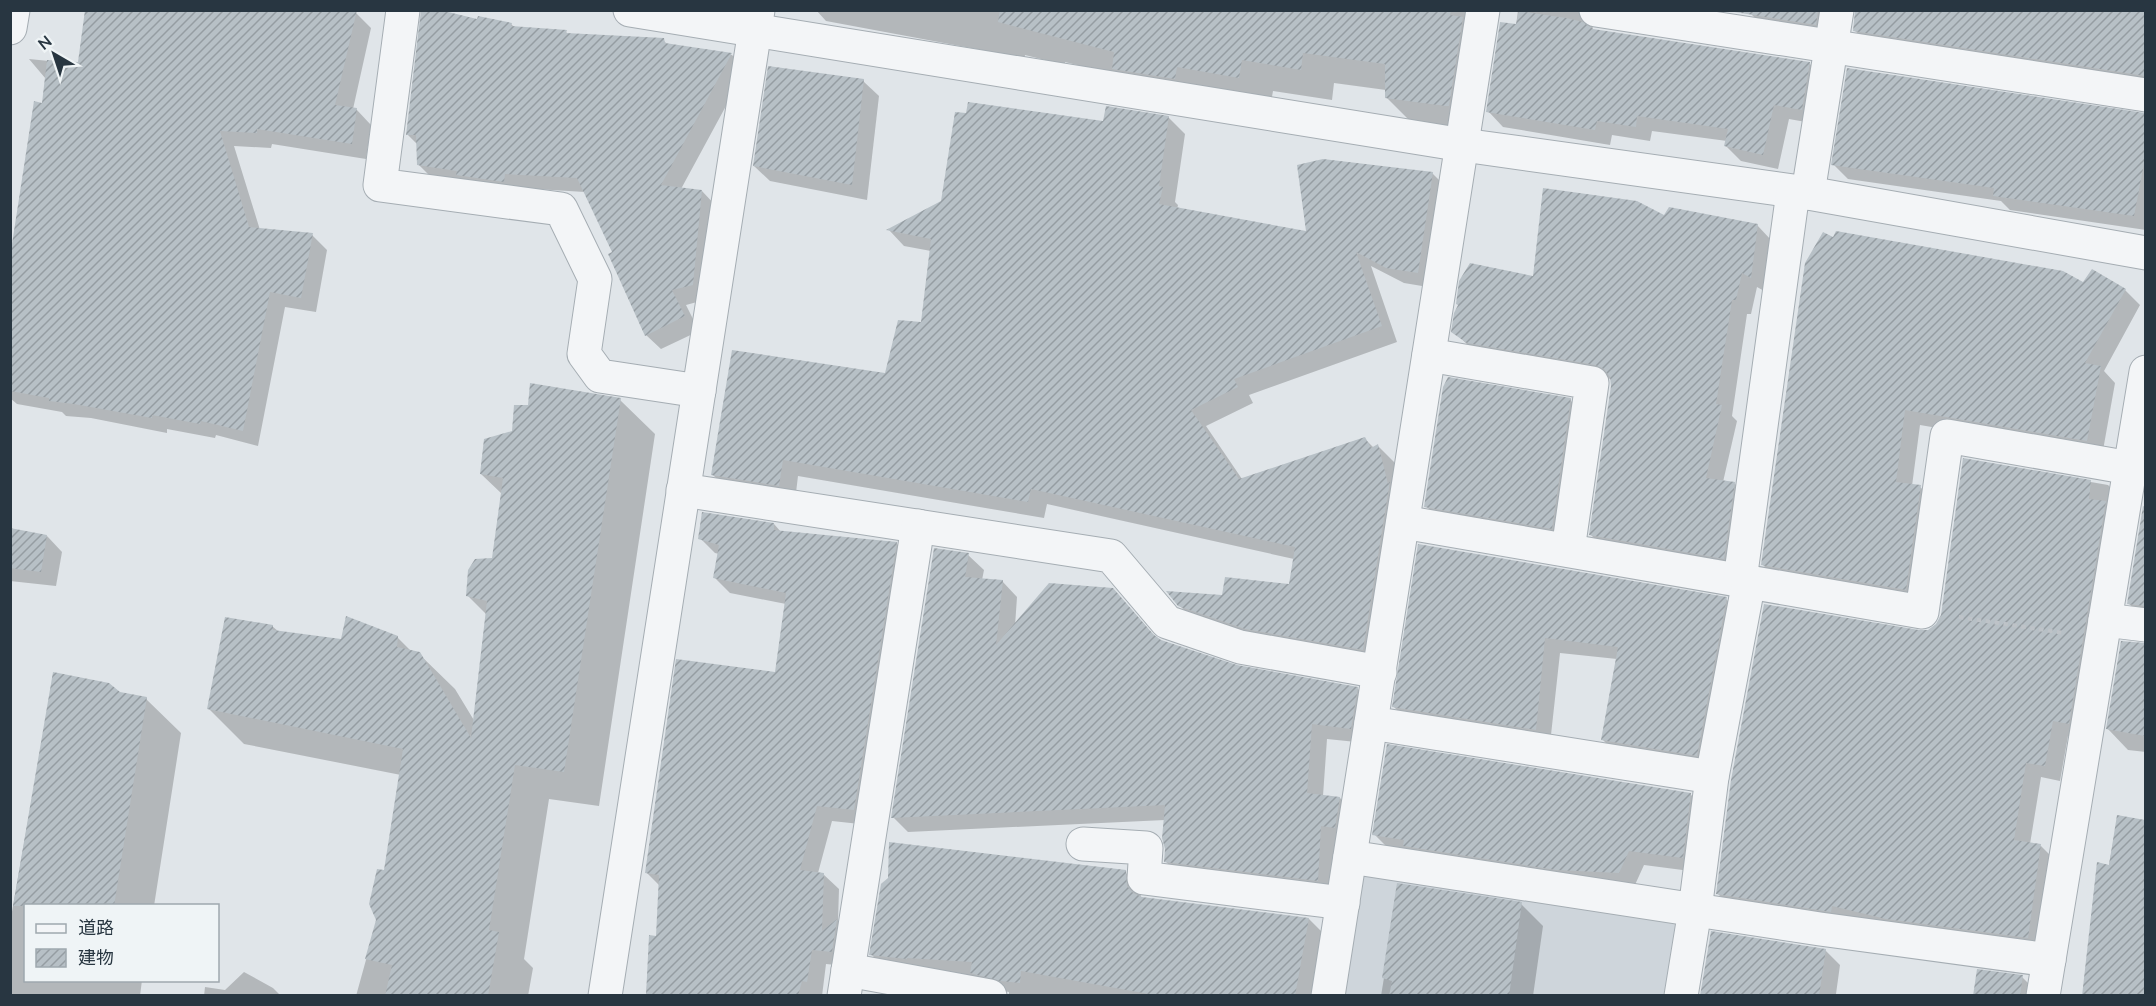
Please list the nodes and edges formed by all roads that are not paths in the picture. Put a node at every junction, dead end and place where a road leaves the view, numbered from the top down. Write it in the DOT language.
graph roads {
  1 [pos="13,10"];
  2 [pos="403,10"];
  3 [pos="630,10"];
  4 [pos="1483,10"];
  5 [pos="1596,10"];
  6 [pos="1837,10"];
  7 [pos="756,21"];
  8 [pos="10,28"];
  9 [pos="1832,46"];
  10 [pos="2145,95"];
  11 [pos="1462,145"];
  12 [pos="1801,193"];
  13 [pos="2145,253"];
  14 [pos="1429,355"];
  15 [pos="2144,390"];
  16 [pos="699,391"];
  17 [pos="2130,468"];
  18 [pos="683,490"];
  19 [pos="1403,522"];
  20 [pos="918,526"];
  21 [pos="1568,550"];
  22 [pos="1744,581"];
  23 [pos="2145,626"];
  24 [pos="2103,629"];
  25 [pos="1380,672"];
  26 [pos="1371,723"];
  27 [pos="1712,777"];
  28 [pos="1083,844"];
  29 [pos="1350,857"];
  30 [pos="1343,903"];
  31 [pos="1695,910"];
  32 [pos="2049,960"];
  33 [pos="846,983"];
  34 [pos="605,996"];
  35 [pos="990,996"];
  36 [pos="1328,996"];
  37 [pos="1681,996"];
  38 [pos="2043,996"];
  1 -- 8 [label="street"];
  2 -- 16 [label="street"];
  3 -- 7 [label="street"];
  4 -- 11 [label="street"];
  5 -- 9 [label="street"];
  6 -- 9 [label="street"];
  7 -- 11 [label="street"];
  7 -- 16 [label="street"];
  9 -- 10 [label="street"];
  9 -- 12 [label="street"];
  11 -- 12 [label="street"];
  11 -- 14 [label="street"];
  12 -- 13 [label="street"];
  12 -- 22 [label="street"];
  14 -- 19 [label="street"];
  14 -- 21 [label="street"];
  15 -- 17 [label="street"];
  16 -- 18 [label="street"];
  17 -- 22 [label="street"];
  17 -- 24 [label="street"];
  18 -- 20 [label="street"];
  18 -- 34 [label="street"];
  19 -- 21 [label="street"];
  19 -- 25 [label="street"];
  20 -- 25 [label="street"];
  20 -- 33 [label="street"];
  21 -- 22 [label="street"];
  22 -- 27 [label="street"];
  23 -- 24 [label="street"];
  24 -- 32 [label="street"];
  25 -- 26 [label="street"];
  26 -- 27 [label="street"];
  26 -- 29 [label="street"];
  27 -- 31 [label="street"];
  28 -- 30 [label="street"];
  29 -- 30 [label="street"];
  29 -- 31 [label="street"];
  30 -- 36 [label="street"];
  31 -- 32 [label="street"];
  31 -- 37 [label="street"];
  32 -- 38 [label="street"];
  33 -- 35 [label="street"];
}
